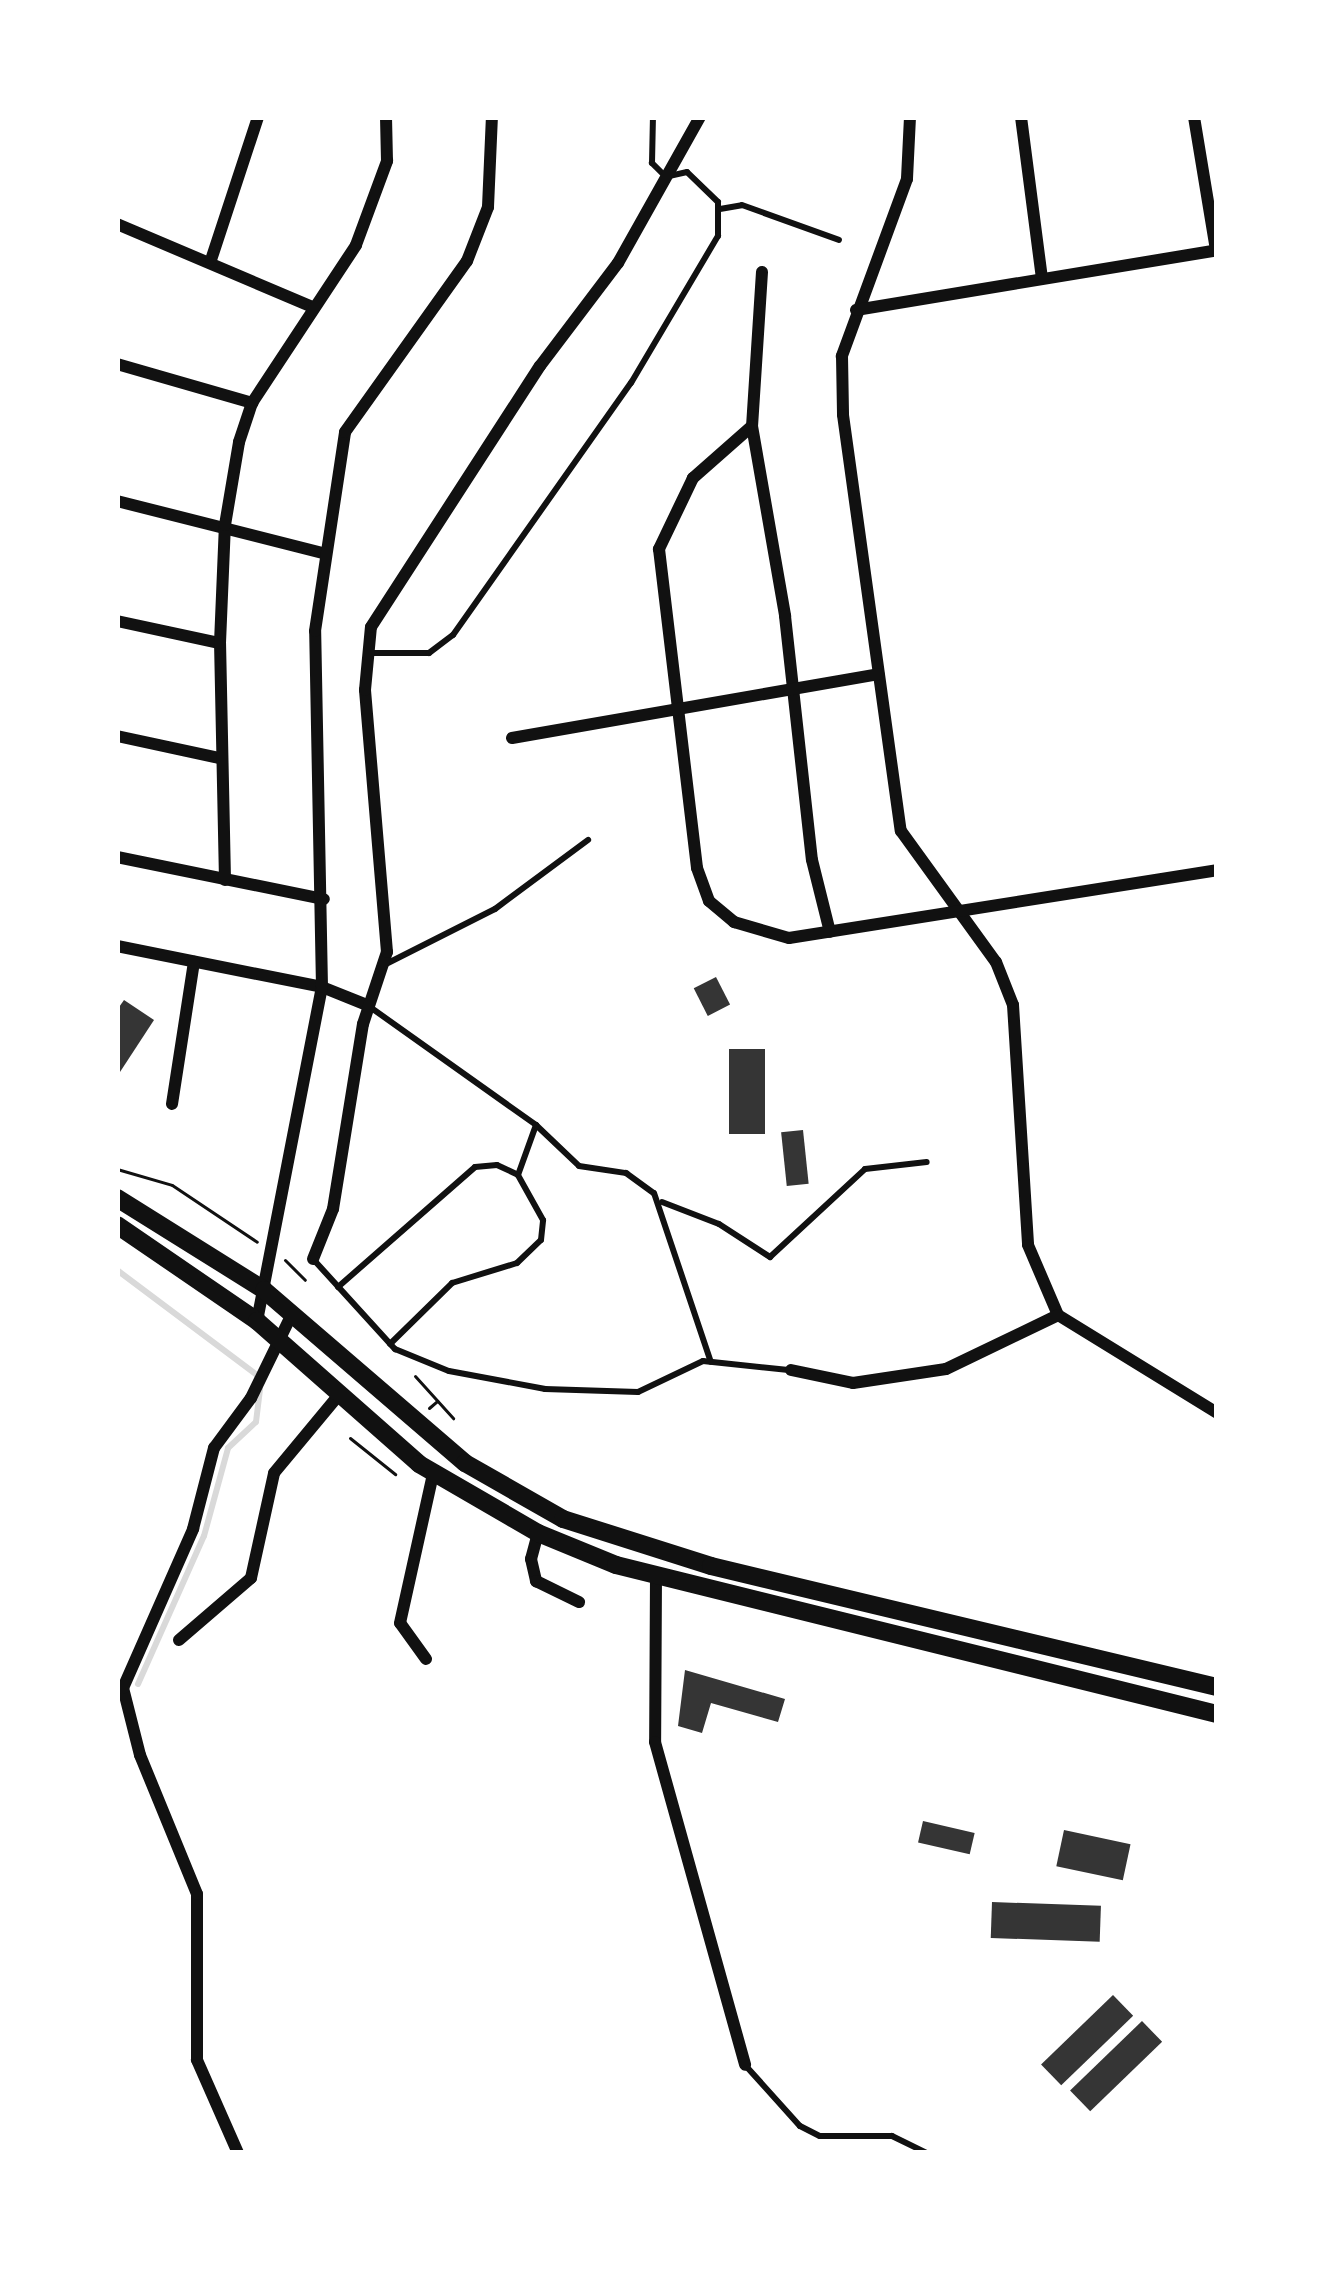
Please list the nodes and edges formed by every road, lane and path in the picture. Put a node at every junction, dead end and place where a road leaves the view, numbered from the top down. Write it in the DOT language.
graph roads {
  1 [pos="258,117"];
  2 [pos="386,117"];
  3 [pos="492,117"];
  4 [pos="653,117"];
  5 [pos="700,117"];
  6 [pos="910,117"];
  7 [pos="1021,117"];
  8 [pos="1194,117"];
  9 [pos="666,177"];
  10 [pos="720,209"];
  11 [pos="117,224"];
  12 [pos="839,240"];
  13 [pos="1217,250"];
  14 [pos="211,260"];
  15 [pos="762,272"];
  16 [pos="1042,279"];
  17 [pos="314,307"];
  18 [pos="856,310"];
  19 [pos="117,364"];
  20 [pos="252,403"];
  21 [pos="752,426"];
  22 [pos="117,501"];
  23 [pos="225,525"];
  24 [pos="322,553"];
  25 [pos="117,621"];
  26 [pos="220,643"];
  27 [pos="365,651"];
  28 [pos="878,674"];
  29 [pos="793,687"];
  30 [pos="679,709"];
  31 [pos="117,736"];
  32 [pos="512,738"];
  33 [pos="220,758"];
  34 [pos="588,840"];
  35 [pos="117,857"];
  36 [pos="1217,870"];
  37 [pos="224,880"];
  38 [pos="324,899"];
  39 [pos="957,913"];
  40 [pos="830,932"];
  41 [pos="117,946"];
  42 [pos="194,962"];
  43 [pos="386,964"];
  44 [pos="322,987"];
  45 [pos="367,1005"];
  46 [pos="172,1104"];
  47 [pos="536,1125"];
  48 [pos="927,1162"];
  49 [pos="117,1168"];
  50 [pos="518,1175"];
  51 [pos="117,1198"];
  52 [pos="658,1200"];
  53 [pos="117,1225"];
  54 [pos="272,1252"];
  55 [pos="313,1259"];
  56 [pos="305,1280"];
  57 [pos="338,1287"];
  58 [pos="264,1290"];
  59 [pos="292,1314"];
  60 [pos="1058,1316"];
  61 [pos="257,1322"];
  62 [pos="279,1342"];
  63 [pos="390,1344"];
  64 [pos="712,1362"];
  65 [pos="791,1370"];
  66 [pos="415,1376"];
  67 [pos="337,1397"];
  68 [pos="1217,1413"];
  69 [pos="453,1418"];
  70 [pos="350,1438"];
  71 [pos="395,1474"];
  72 [pos="433,1474"];
  73 [pos="538,1533"];
  74 [pos="656,1575"];
  75 [pos="579,1602"];
  76 [pos="179,1640"];
  77 [pos="426,1659"];
  78 [pos="1217,1687"];
  79 [pos="1217,1714"];
  80 [pos="745,2065"];
  81 [pos="238,2153"];
  82 [pos="927,2153"];
  1 -- 14 [label="street"];
  2 -- 17 [label="street"];
  3 -- 24 [label="street"];
  4 -- 9 [label="lane"];
  5 -- 9 [label="street"];
  6 -- 18 [label="street"];
  7 -- 16 [label="street"];
  8 -- 13 [label="street"];
  9 -- 10 [label="lane"];
  9 -- 27 [label="street"];
  10 -- 12 [label="lane"];
  10 -- 27 [label="lane"];
  11 -- 14 [label="street"];
  13 -- 16 [label="street"];
  14 -- 17 [label="street"];
  15 -- 21 [label="street"];
  16 -- 18 [label="street"];
  17 -- 20 [label="street"];
  18 -- 28 [label="street"];
  19 -- 20 [label="street"];
  20 -- 23 [label="street"];
  21 -- 29 [label="street"];
  21 -- 30 [label="street"];
  22 -- 23 [label="street"];
  23 -- 24 [label="street"];
  23 -- 26 [label="street"];
  24 -- 38 [label="street"];
  25 -- 26 [label="street"];
  26 -- 33 [label="street"];
  27 -- 43 [label="street"];
  28 -- 29 [label="street"];
  28 -- 39 [label="street"];
  29 -- 30 [label="street"];
  29 -- 40 [label="street"];
  30 -- 32 [label="street"];
  30 -- 40 [label="street"];
  31 -- 33 [label="street"];
  33 -- 37 [label="street"];
  34 -- 43 [label="lane"];
  35 -- 37 [label="street"];
  36 -- 39 [label="street"];
  37 -- 38 [label="street"];
  38 -- 44 [label="street"];
  39 -- 40 [label="street"];
  39 -- 60 [label="street"];
  41 -- 42 [label="street"];
  42 -- 44 [label="street"];
  42 -- 46 [label="street"];
  43 -- 45 [label="street"];
  44 -- 45 [label="street"];
  44 -- 54 [label="street"];
  45 -- 47 [label="lane"];
  45 -- 55 [label="street"];
  47 -- 50 [label="lane"];
  47 -- 52 [label="lane"];
  48 -- 52 [label="lane"];
  49 -- 54 [label="path"];
  50 -- 57 [label="lane"];
  50 -- 63 [label="lane"];
  51 -- 58 [label="main road"];
  52 -- 64 [label="lane"];
  53 -- 61 [label="main road"];
  54 -- 56 [label="path"];
  54 -- 58 [label="street"];
  55 -- 57 [label="lane"];
  57 -- 63 [label="lane"];
  58 -- 59 [label="main road"];
  58 -- 61 [label="street"];
  59 -- 62 [label="street"];
  59 -- 78 [label="main road"];
  60 -- 65 [label="street"];
  60 -- 68 [label="street"];
  61 -- 62 [label="main road"];
  62 -- 67 [label="main road"];
  62 -- 81 [label="street"];
  63 -- 64 [label="lane"];
  64 -- 65 [label="lane"];
  66 -- 69 [label="path"];
  67 -- 72 [label="main road"];
  67 -- 76 [label="street"];
  70 -- 71 [label="path"];
  72 -- 73 [label="main road"];
  72 -- 77 [label="street"];
  73 -- 74 [label="main road"];
  73 -- 75 [label="street"];
  74 -- 79 [label="main road"];
  74 -- 80 [label="street"];
  80 -- 82 [label="lane"];
}
